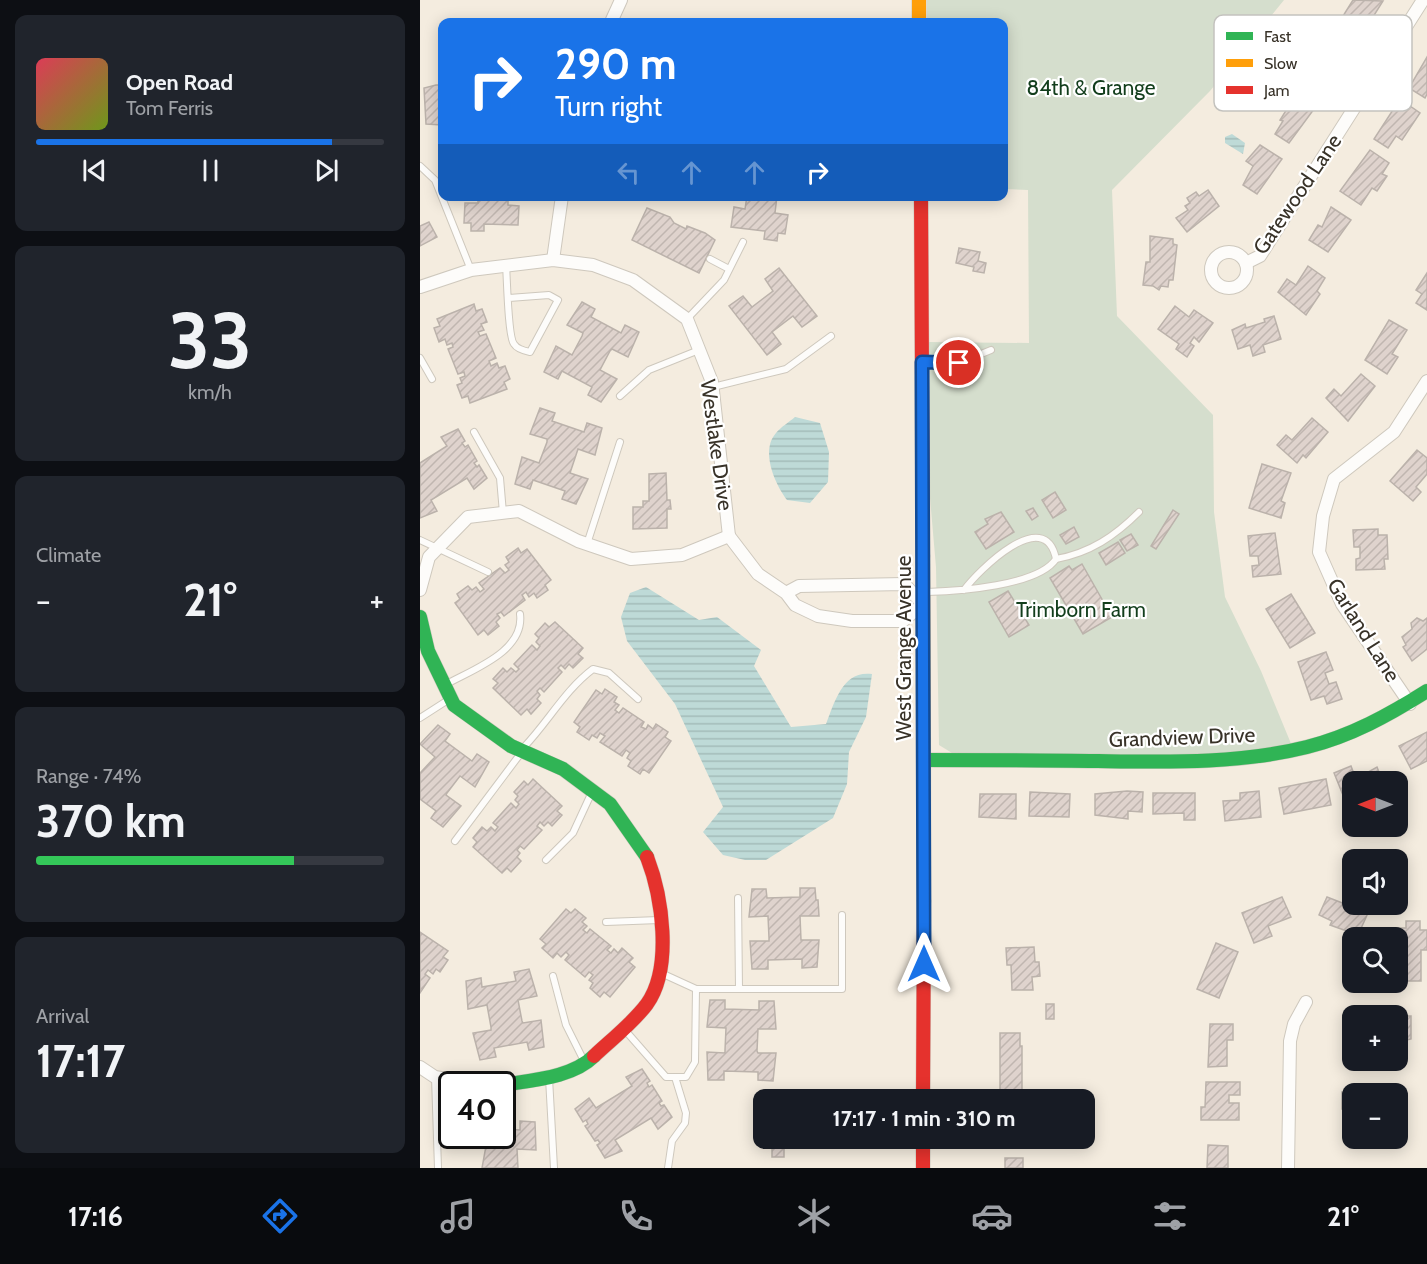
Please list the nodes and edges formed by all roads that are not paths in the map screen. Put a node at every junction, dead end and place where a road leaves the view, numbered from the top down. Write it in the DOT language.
graph roads {
  1 [pos="621,0"];
  2 [pos="919,0"];
  3 [pos="1423,0"];
  4 [pos="1412,17"];
  5 [pos="613,18"];
  6 [pos="919,18"];
  7 [pos="1352,111"];
  8 [pos="420,166"];
  9 [pos="438,188"];
  10 [pos="443,201"];
  11 [pos="561,201"];
  12 [pos="921,201"];
  13 [pos="743,242"];
  14 [pos="710,259"];
  15 [pos="553,260"];
  16 [pos="1246,263"];
  17 [pos="506,264"];
  18 [pos="729,269"];
  19 [pos="471,270"];
  20 [pos="420,286"];
  21 [pos="509,298"];
  22 [pos="687,319"];
  23 [pos="831,336"];
  24 [pos="699,350"];
  25 [pos="992,350"];
  26 [pos="420,358"];
  27 [pos="922,362"];
  28 [pos="432,379"];
  29 [pos="1427,381"];
  30 [pos="713,387"];
  31 [pos="620,396"];
  32 [pos="474,432"];
  33 [pos="620,442"];
  34 [pos="1139,512"];
  35 [pos="503,514"];
  36 [pos="729,536"];
  37 [pos="420,540"];
  38 [pos="587,544"];
  39 [pos="436,550"];
  40 [pos="1056,559"];
  41 [pos="488,572"];
  42 [pos="420,590"];
  43 [pos="964,590"];
  44 [pos="786,593"];
  45 [pos="923,598"];
  46 [pos="520,614"];
  47 [pos="420,617"];
  48 [pos="423,641"];
  49 [pos="448,691"];
  50 [pos="1427,692"];
  51 [pos="638,699"];
  52 [pos="1410,704"];
  53 [pos="420,718"];
  54 [pos="522,750"];
  55 [pos="924,760"];
  56 [pos="593,791"];
  57 [pos="454,841"];
  58 [pos="546,860"];
  59 [pos="738,898"];
  60 [pos="842,915"];
  61 [pos="660,920"];
  62 [pos="606,922"];
  63 [pos="660,973"];
  64 [pos="553,976"];
  65 [pos="696,989"];
  66 [pos="739,989"];
  67 [pos="1306,1002"];
  68 [pos="624,1029"];
  69 [pos="586,1064"];
  70 [pos="420,1067"];
  71 [pos="435,1077"];
  72 [pos="549,1077"];
  73 [pos="675,1077"];
  74 [pos="438,1078"];
  75 [pos="516,1083"];
  76 [pos="923,1089"];
  77 [pos="923,1149"];
  78 [pos="438,1168"];
  79 [pos="554,1168"];
  80 [pos="668,1168"];
  81 [pos="923,1168"];
  82 [pos="1288,1168"];
  1 -- 5 [label="street"];
  2 -- 6 [label="street"];
  3 -- 4 [label="street, Gatewood Lane"];
  7 -- 16 [label="street, Gatewood Lane"];
  8 -- 9 [label="lane"];
  10 -- 19 [label="lane"];
  11 -- 15 [label="street"];
  12 -- 27 [label="street, West Grange Avenue"];
  13 -- 18 [label="lane"];
  14 -- 18 [label="lane"];
  15 -- 17 [label="street"];
  15 -- 22 [label="street"];
  17 -- 19 [label="street"];
  17 -- 21 [label="lane"];
  18 -- 22 [label="lane"];
  19 -- 20 [label="street"];
  21 -- 21 [label="lane"];
  22 -- 24 [label="street, Westlake Drive"];
  23 -- 30 [label="lane"];
  24 -- 30 [label="street, Westlake Drive"];
  24 -- 31 [label="lane"];
  25 -- 27 [label="lane"];
  26 -- 28 [label="lane"];
  27 -- 45 [label="street, West Grange Avenue"];
  29 -- 52 [label="street, Garland Lane"];
  30 -- 36 [label="street, Westlake Drive"];
  32 -- 35 [label="lane"];
  33 -- 38 [label="lane"];
  34 -- 40 [label="lane"];
  35 -- 38 [label="street"];
  35 -- 39 [label="street"];
  36 -- 38 [label="street"];
  36 -- 44 [label="street"];
  37 -- 39 [label="lane"];
  39 -- 41 [label="lane"];
  39 -- 42 [label="street"];
  40 -- 43 [label="lane"];
  40 -- 43 [label="lane"];
  43 -- 45 [label="lane"];
  44 -- 45 [label="street"];
  44 -- 45 [label="street"];
  45 -- 55 [label="street, West Grange Avenue"];
  46 -- 49 [label="lane"];
  47 -- 48 [label="street"];
  48 -- 49 [label="street"];
  49 -- 53 [label="lane"];
  49 -- 54 [label="street"];
  50 -- 52 [label="street, Grandview Drive"];
  51 -- 54 [label="lane"];
  52 -- 55 [label="street, Grandview Drive"];
  54 -- 56 [label="street"];
  54 -- 57 [label="lane"];
  55 -- 76 [label="street, West Grange Avenue"];
  56 -- 58 [label="lane"];
  56 -- 61 [label="street"];
  59 -- 66 [label="lane"];
  60 -- 66 [label="lane"];
  61 -- 62 [label="lane"];
  61 -- 63 [label="street"];
  63 -- 65 [label="lane"];
  63 -- 68 [label="street"];
  64 -- 69 [label="lane"];
  65 -- 66 [label="lane"];
  65 -- 73 [label="lane"];
  67 -- 82 [label="street"];
  68 -- 69 [label="street"];
  68 -- 73 [label="lane"];
  69 -- 72 [label="street"];
  70 -- 71 [label="street"];
  71 -- 74 [label="street"];
  71 -- 78 [label="lane"];
  72 -- 75 [label="street"];
  72 -- 79 [label="lane"];
  73 -- 80 [label="lane"];
  77 -- 81 [label="street"];
}
